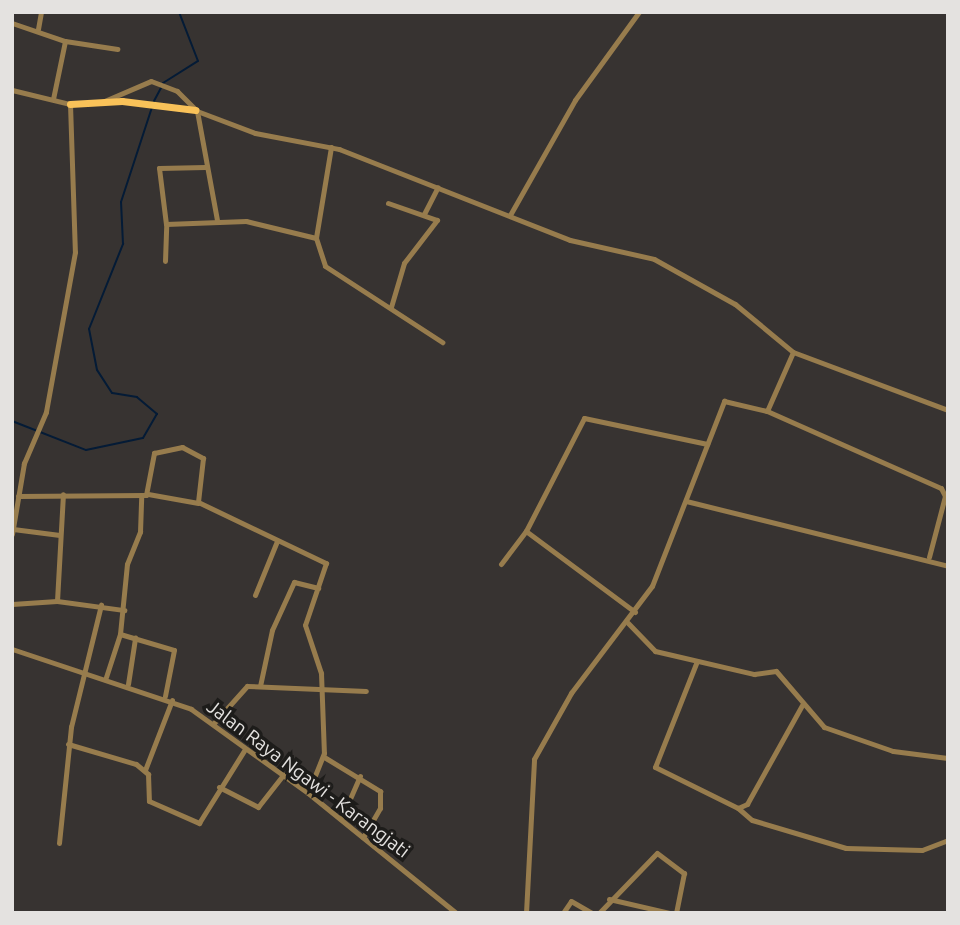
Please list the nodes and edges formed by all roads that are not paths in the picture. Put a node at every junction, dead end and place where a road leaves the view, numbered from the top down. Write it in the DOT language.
graph roads {
  1 [pos="41,12"];
  2 [pos="639,12"];
  3 [pos="12,23"];
  4 [pos="38,29"];
  5 [pos="65,41"];
  6 [pos="117,49"];
  7 [pos="12,90"];
  8 [pos="53,99"];
  9 [pos="101,102"];
  10 [pos="70,104"];
  11 [pos="196,110"];
  12 [pos="331,147"];
  13 [pos="205,167"];
  14 [pos="438,187"];
  15 [pos="388,203"];
  16 [pos="424,214"];
  17 [pos="510,215"];
  18 [pos="217,220"];
  19 [pos="166,224"];
  20 [pos="316,238"];
  21 [pos="165,261"];
  22 [pos="391,307"];
  23 [pos="442,342"];
  24 [pos="793,352"];
  25 [pos="948,410"];
  26 [pos="767,411"];
  27 [pos="707,444"];
  28 [pos="63,494"];
  29 [pos="145,494"];
  30 [pos="18,496"];
  31 [pos="686,502"];
  32 [pos="198,503"];
  33 [pos="13,522"];
  34 [pos="526,531"];
  35 [pos="13,532"];
  36 [pos="60,535"];
  37 [pos="277,541"];
  38 [pos="929,557"];
  39 [pos="501,564"];
  40 [pos="948,566"];
  41 [pos="318,589"];
  42 [pos="255,595"];
  43 [pos="57,601"];
  44 [pos="12,604"];
  45 [pos="101,606"];
  46 [pos="124,610"];
  47 [pos="635,612"];
  48 [pos="628,623"];
  49 [pos="120,634"];
  50 [pos="135,638"];
  51 [pos="12,649"];
  52 [pos="696,661"];
  53 [pos="84,671"];
  54 [pos="106,677"];
  55 [pos="128,684"];
  56 [pos="260,686"];
  57 [pos="322,688"];
  58 [pos="366,691"];
  59 [pos="165,696"];
  60 [pos="172,700"];
  61 [pos="802,705"];
  62 [pos="214,724"];
  63 [pos="68,744"];
  64 [pos="245,749"];
  65 [pos="324,757"];
  66 [pos="948,758"];
  67 [pos="145,770"];
  68 [pos="283,775"];
  69 [pos="360,776"];
  70 [pos="219,786"];
  71 [pos="309,793"];
  72 [pos="738,808"];
  73 [pos="341,819"];
  74 [pos="363,838"];
  75 [pos="948,840"];
  76 [pos="59,843"];
  77 [pos="609,899"];
  78 [pos="456,913"];
  79 [pos="526,913"];
  80 [pos="563,913"];
  81 [pos="592,913"];
  82 [pos="599,913"];
  83 [pos="673,913"];
  1 -- 4 [label="street"];
  2 -- 17 [label="street"];
  3 -- 4 [label="street"];
  4 -- 5 [label="street"];
  5 -- 6 [label="street"];
  5 -- 8 [label="street"];
  7 -- 8 [label="street"];
  8 -- 10 [label="street"];
  9 -- 10 [label="main road"];
  9 -- 11 [label="main road"];
  9 -- 11 [label="street"];
  10 -- 30 [label="street"];
  11 -- 12 [label="street"];
  11 -- 13 [label="street"];
  12 -- 14 [label="street"];
  12 -- 20 [label="street"];
  13 -- 18 [label="street"];
  13 -- 19 [label="street"];
  14 -- 16 [label="street"];
  14 -- 17 [label="street"];
  15 -- 16 [label="street"];
  16 -- 22 [label="street"];
  17 -- 24 [label="street"];
  18 -- 19 [label="street"];
  18 -- 20 [label="street"];
  19 -- 21 [label="street"];
  20 -- 22 [label="street"];
  22 -- 23 [label="street"];
  24 -- 25 [label="street"];
  24 -- 26 [label="street"];
  26 -- 27 [label="street"];
  26 -- 38 [label="street"];
  27 -- 31 [label="street"];
  27 -- 34 [label="street"];
  28 -- 29 [label="street"];
  28 -- 30 [label="street"];
  28 -- 36 [label="street"];
  29 -- 32 [label="street"];
  29 -- 32 [label="street"];
  29 -- 46 [label="street"];
  30 -- 33 [label="street"];
  31 -- 38 [label="street"];
  31 -- 47 [label="street"];
  32 -- 37 [label="street"];
  33 -- 35 [label="street"];
  34 -- 39 [label="street"];
  34 -- 47 [label="street"];
  35 -- 36 [label="street"];
  36 -- 43 [label="street"];
  37 -- 41 [label="street"];
  37 -- 42 [label="street"];
  38 -- 40 [label="street"];
  41 -- 56 [label="street"];
  41 -- 57 [label="street"];
  43 -- 44 [label="street"];
  43 -- 45 [label="street"];
  45 -- 46 [label="street"];
  45 -- 53 [label="street"];
  46 -- 49 [label="street"];
  47 -- 48 [label="street"];
  48 -- 52 [label="street"];
  48 -- 79 [label="street"];
  49 -- 50 [label="street"];
  49 -- 54 [label="street"];
  50 -- 55 [label="street"];
  50 -- 59 [label="street"];
  51 -- 53 [label="street, Jalan Raya Ngawi - Karangjati"];
  52 -- 61 [label="street"];
  52 -- 72 [label="street"];
  53 -- 54 [label="street, Jalan Raya Ngawi - Karangjati"];
  53 -- 63 [label="street"];
  54 -- 55 [label="street, Jalan Raya Ngawi - Karangjati"];
  55 -- 59 [label="street, Jalan Raya Ngawi - Karangjati"];
  56 -- 57 [label="street"];
  56 -- 62 [label="street"];
  57 -- 58 [label="street"];
  57 -- 65 [label="street"];
  59 -- 60 [label="street, Jalan Raya Ngawi - Karangjati"];
  60 -- 62 [label="street, Jalan Raya Ngawi - Karangjati"];
  60 -- 67 [label="street"];
  61 -- 66 [label="street"];
  61 -- 72 [label="street"];
  62 -- 64 [label="street, Jalan Raya Ngawi - Karangjati"];
  63 -- 67 [label="street"];
  63 -- 76 [label="street"];
  64 -- 68 [label="street, Jalan Raya Ngawi - Karangjati"];
  64 -- 70 [label="street"];
  65 -- 69 [label="street"];
  65 -- 71 [label="street"];
  67 -- 70 [label="street"];
  68 -- 70 [label="street"];
  68 -- 71 [label="street, Jalan Raya Ngawi - Karangjati"];
  69 -- 73 [label="street"];
  69 -- 74 [label="street"];
  71 -- 73 [label="street, Jalan Raya Ngawi - Karangjati"];
  72 -- 75 [label="street"];
  73 -- 74 [label="street, Jalan Raya Ngawi - Karangjati"];
  74 -- 78 [label="street, Jalan Raya Ngawi - Karangjati"];
  77 -- 82 [label="street"];
  77 -- 83 [label="street"];
  77 -- 83 [label="street"];
  80 -- 81 [label="street"];
}
